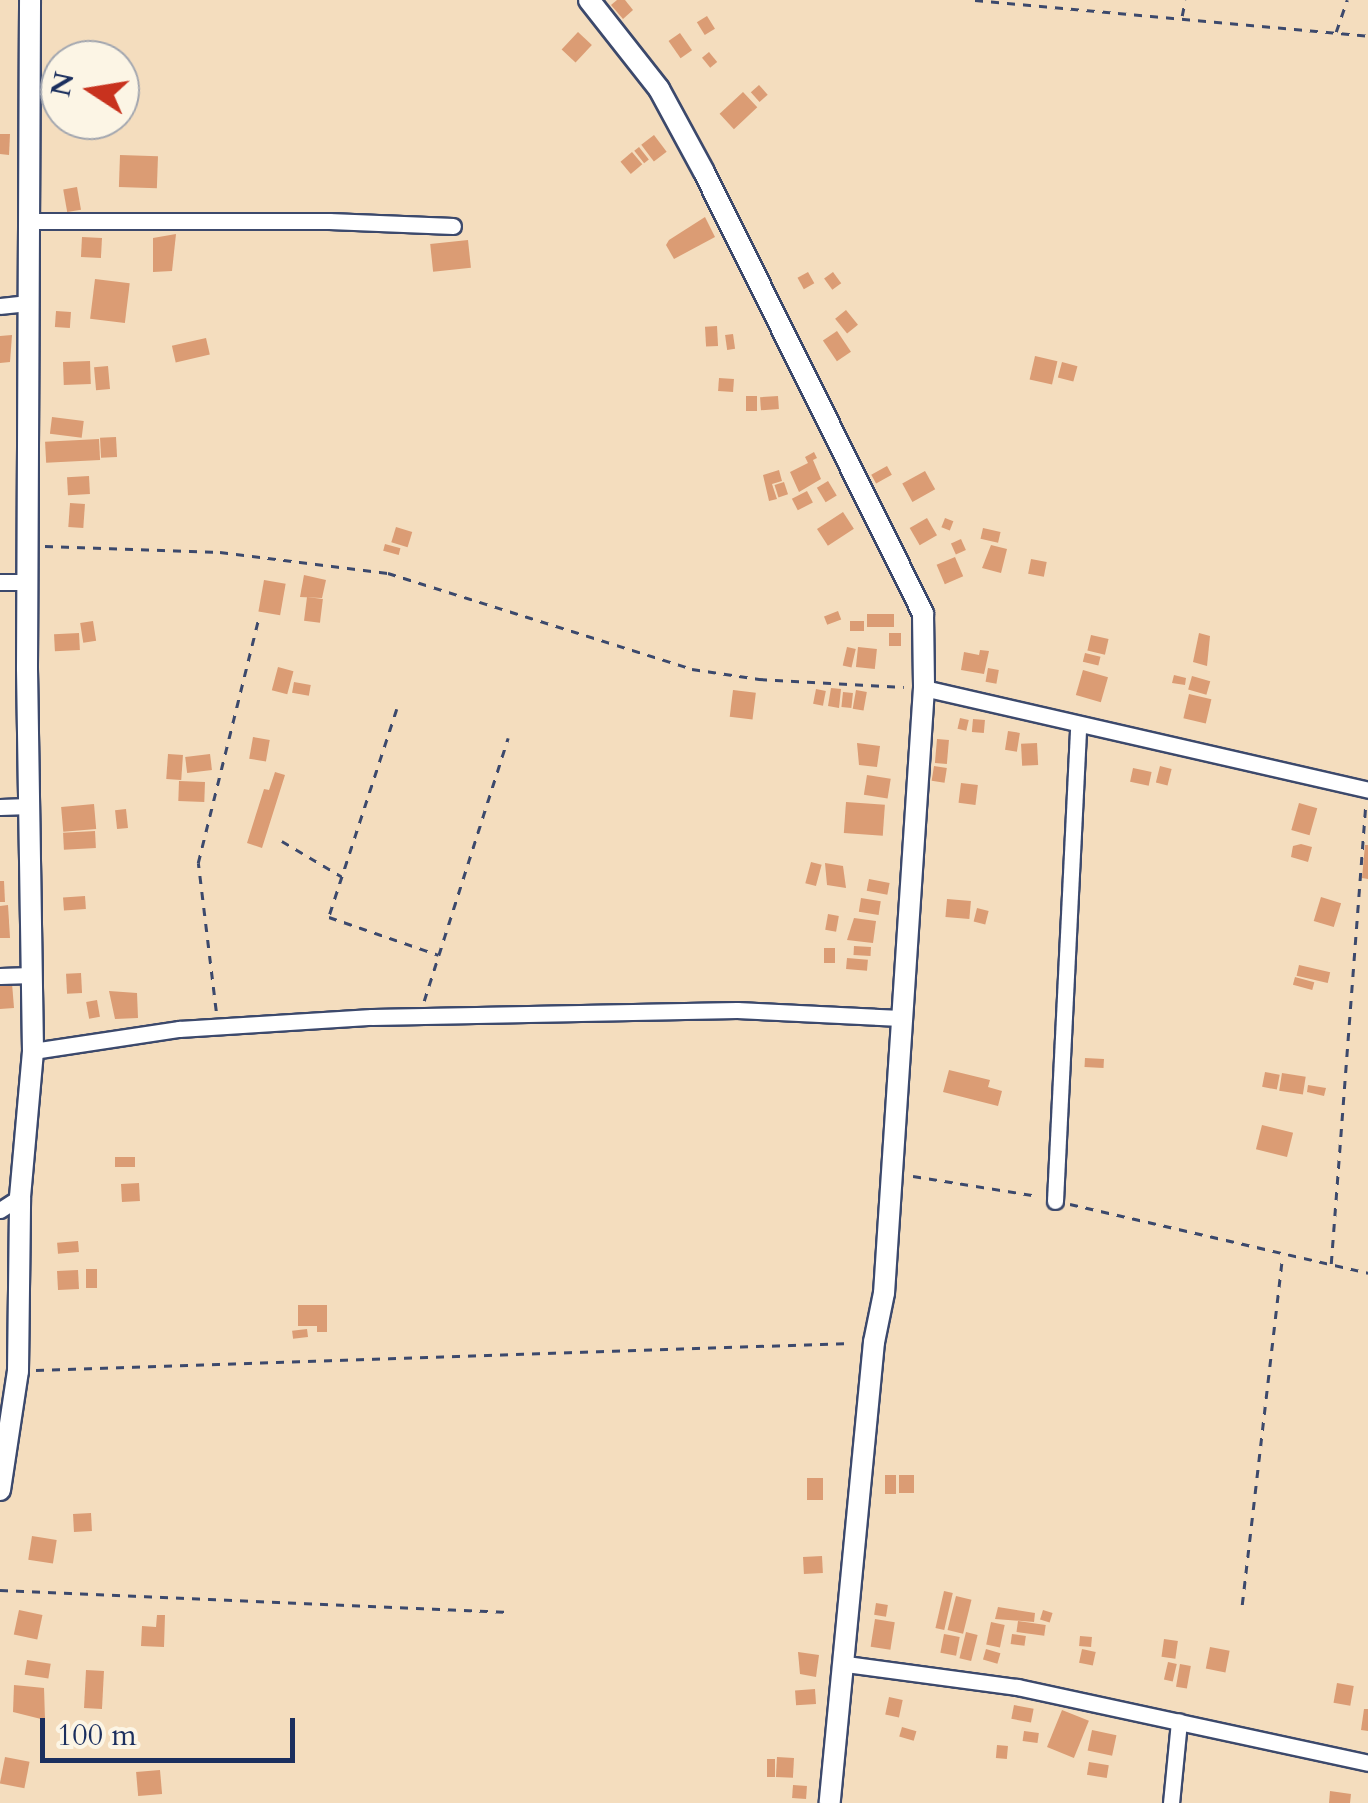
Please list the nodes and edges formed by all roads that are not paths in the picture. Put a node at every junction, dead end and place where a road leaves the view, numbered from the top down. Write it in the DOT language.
graph roads {
  1 [pos="30,0"];
  2 [pos="589,0"];
  3 [pos="29,221"];
  4 [pos="453,226"];
  5 [pos="30,303"];
  6 [pos="0,306"];
  7 [pos="0,582"];
  8 [pos="28,582"];
  9 [pos="924,688"];
  10 [pos="1078,725"];
  11 [pos="1367,790"];
  12 [pos="29,806"];
  13 [pos="0,807"];
  14 [pos="32,975"];
  15 [pos="0,976"];
  16 [pos="900,1018"];
  17 [pos="33,1052"];
  18 [pos="20,1197"];
  19 [pos="1055,1200"];
  20 [pos="0,1210"];
  21 [pos="0,1490"];
  22 [pos="846,1664"];
  23 [pos="1179,1721"];
  24 [pos="1368,1763"];
  25 [pos="830,1803"];
  26 [pos="1171,1803"];
  1 -- 3 [label="street"];
  2 -- 9 [label="street"];
  3 -- 4 [label="street"];
  3 -- 5 [label="street"];
  5 -- 6 [label="street"];
  5 -- 8 [label="street"];
  7 -- 8 [label="street"];
  8 -- 12 [label="street"];
  9 -- 10 [label="street"];
  9 -- 16 [label="street"];
  10 -- 11 [label="street"];
  10 -- 19 [label="street"];
  12 -- 13 [label="street"];
  12 -- 14 [label="street"];
  14 -- 15 [label="street"];
  14 -- 17 [label="street"];
  16 -- 17 [label="street"];
  16 -- 22 [label="street"];
  17 -- 18 [label="street"];
  18 -- 20 [label="street"];
  18 -- 21 [label="street"];
  22 -- 23 [label="street"];
  22 -- 25 [label="street"];
  23 -- 24 [label="street"];
  23 -- 26 [label="street"];
}
